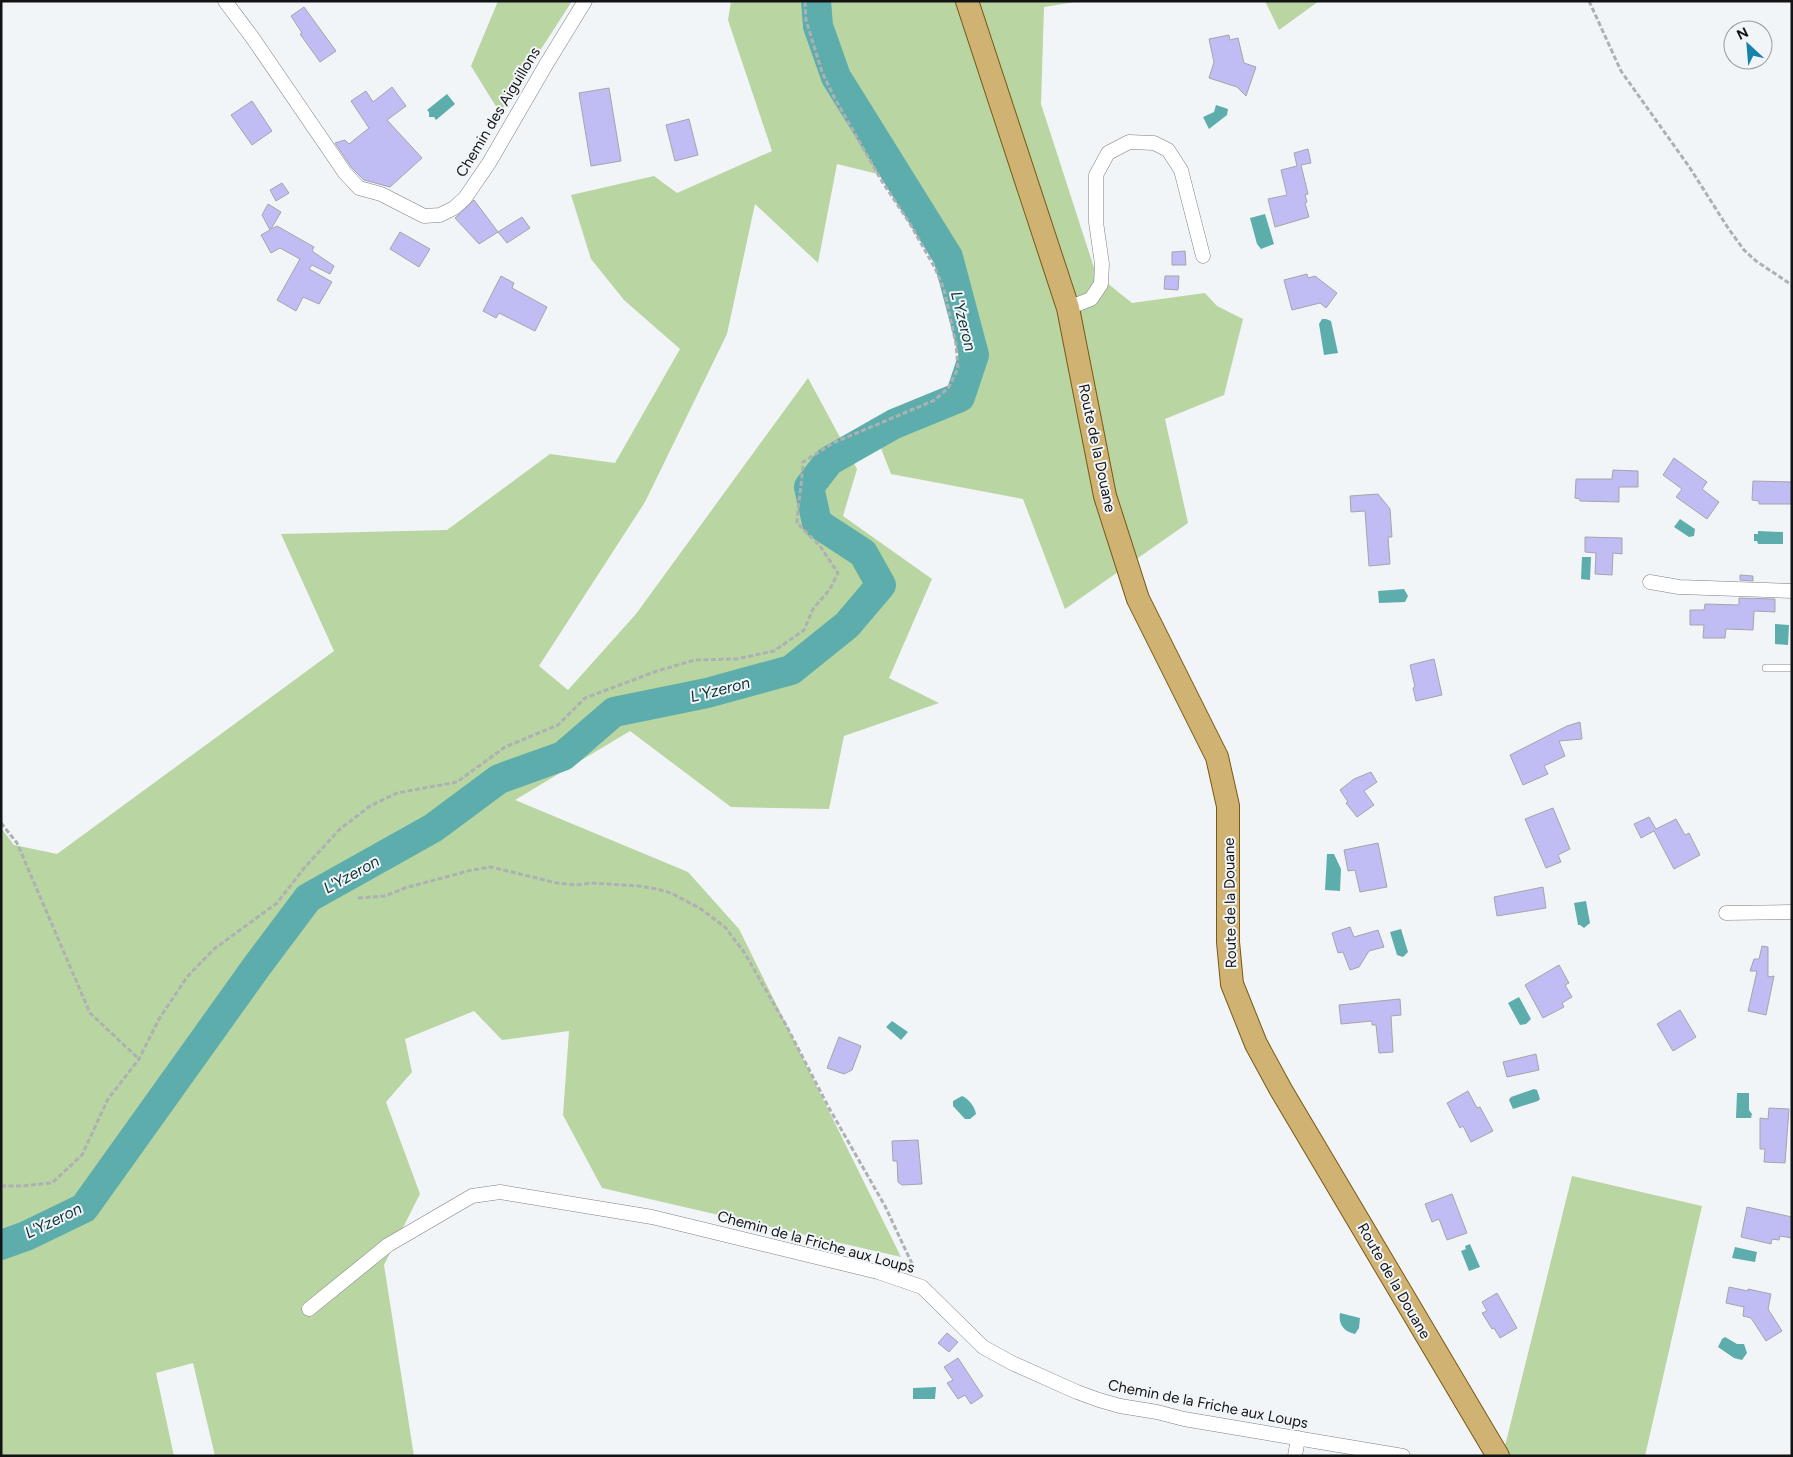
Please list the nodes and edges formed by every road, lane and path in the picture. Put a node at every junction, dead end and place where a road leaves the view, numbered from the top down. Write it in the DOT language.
graph roads {
  1 [pos="225,1"];
  2 [pos="585,1"];
  3 [pos="805,1"];
  4 [pos="967,1"];
  5 [pos="1589,1"];
  6 [pos="1203,256"];
  7 [pos="1792,286"];
  8 [pos="1068,308"];
  9 [pos="1650,582"];
  10 [pos="1792,591"];
  11 [pos="1766,668"];
  12 [pos="1792,668"];
  13 [pos="1,823"];
  14 [pos="358,898"];
  15 [pos="1792,912"];
  16 [pos="1726,913"];
  17 [pos="139,1059"];
  18 [pos="1,1186"];
  19 [pos="922,1287"];
  20 [pos="309,1309"];
  21 [pos="1298,1438"];
  22 [pos="1296,1456"];
  23 [pos="1403,1456"];
  24 [pos="1498,1456"];
  1 -- 2 [label="street, Chemin des Aiguillons"];
  3 -- 17 [label="path"];
  4 -- 8 [label="main road, Route de la Douane"];
  5 -- 7 [label="path"];
  6 -- 8 [label="street"];
  8 -- 24 [label="main road, Route de la Douane"];
  9 -- 10 [label="street"];
  11 -- 12 [label="lane"];
  13 -- 17 [label="path"];
  14 -- 19 [label="path"];
  15 -- 16 [label="street"];
  17 -- 18 [label="path"];
  19 -- 20 [label="street, Chemin de la Friche aux Loups"];
  19 -- 21 [label="street, Chemin de la Friche aux Loups"];
  21 -- 22 [label="street"];
  21 -- 23 [label="street, Chemin de la Friche aux Loups"];
}
